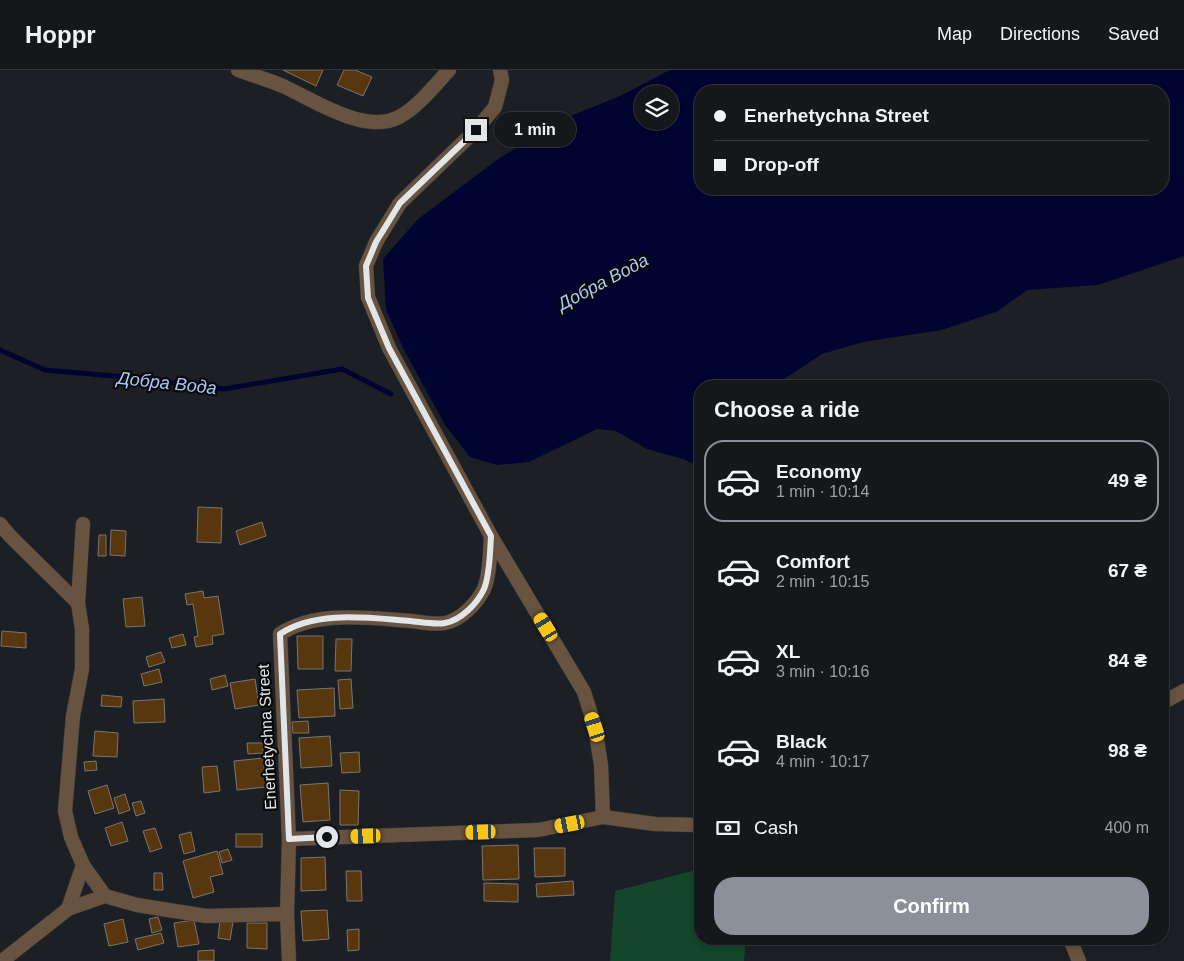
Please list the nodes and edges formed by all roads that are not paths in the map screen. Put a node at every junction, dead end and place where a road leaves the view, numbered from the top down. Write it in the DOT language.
graph roads {
  1 [pos="238,70"];
  2 [pos="448,70"];
  3 [pos="500,70"];
  4 [pos="0,524"];
  5 [pos="83,524"];
  6 [pos="491,536"];
  7 [pos="78,603"];
  8 [pos="1184,691"];
  9 [pos="1169,699"];
  10 [pos="603,817"];
  11 [pos="694,825"];
  12 [pos="289,839"];
  13 [pos="83,865"];
  14 [pos="105,896"];
  15 [pos="68,909"];
  16 [pos="287,914"];
  17 [pos="1072,945"];
  18 [pos="2,961"];
  19 [pos="289,961"];
  20 [pos="1079,961"];
  1 -- 2 [label="street"];
  3 -- 6 [label="street"];
  4 -- 7 [label="street"];
  5 -- 7 [label="street"];
  6 -- 10 [label="street"];
  6 -- 12 [label="street, Enerhetychna Street"];
  7 -- 13 [label="street"];
  8 -- 9 [label="street"];
  10 -- 11 [label="street"];
  10 -- 12 [label="street"];
  12 -- 16 [label="street, Enerhetychna Street"];
  13 -- 14 [label="street"];
  13 -- 15 [label="street"];
  14 -- 15 [label="street"];
  14 -- 16 [label="street"];
  15 -- 18 [label="street"];
  16 -- 19 [label="street, Enerhetychna Street"];
  17 -- 20 [label="street"];
}
